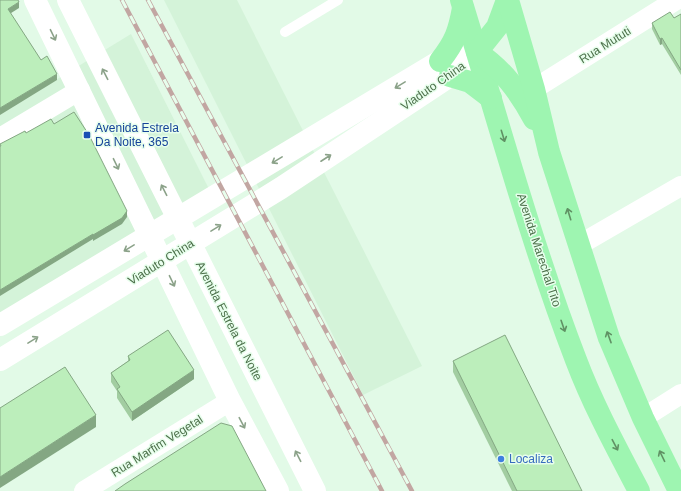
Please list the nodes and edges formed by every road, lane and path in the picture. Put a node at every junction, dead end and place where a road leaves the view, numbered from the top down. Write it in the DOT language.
graph roads {
  1 [pos="35,0"];
  2 [pos="68,0"];
  3 [pos="338,0"];
  4 [pos="507,0"];
  5 [pos="676,0"];
  6 [pos="462,3"];
  7 [pos="285,32"];
  8 [pos="477,52"];
  9 [pos="441,71"];
  10 [pos="534,89"];
  11 [pos="80,90"];
  12 [pos="491,98"];
  13 [pos="0,138"];
  14 [pos="549,152"];
  15 [pos="681,186"];
  16 [pos="579,245"];
  17 [pos="0,326"];
  18 [pos="0,360"];
  19 [pos="681,394"];
  20 [pos="230,401"];
  21 [pos="643,418"];
  22 [pos="84,491"];
  23 [pos="278,491"];
  24 [pos="315,491"];
  25 [pos="639,491"];
  26 [pos="679,491"];
  1 -- 11 [label="street, one-way"];
  24 -- 2 [label="street, Avenida Estrela da Noite, one-way"];
  3 -- 7 [label="lane"];
  4 -- 8 [label="main road"];
  4 -- 10 [label="main road"];
  5 -- 10 [label="street, Rua Mututi"];
  6 -- 8 [label="main road, Avenida Marechal Tito"];
  6 -- 9 [label="main road"];
  8 -- 9 [label="street, Viaduto China"];
  8 -- 12 [label="main road, Avenida Marechal Tito"];
  8 -- 14 [label="main road"];
  9 -- 12 [label="main road"];
  9 -- 17 [label="street, Viaduto China, one-way"];
  18 -- 9 [label="street, Viaduto China, one-way"];
  10 -- 14 [label="main road"];
  11 -- 13 [label="street"];
  11 -- 20 [label="street, one-way"];
  12 -- 25 [label="main road, Avenida Marechal Tito, one-way"];
  16 -- 14 [label="main road, one-way"];
  15 -- 16 [label="street"];
  21 -- 16 [label="main road, one-way"];
  19 -- 21 [label="street"];
  20 -- 22 [label="street, Rua Marfim Vegetal"];
  20 -- 23 [label="street, one-way"];
  26 -- 21 [label="main road, one-way"];
}
